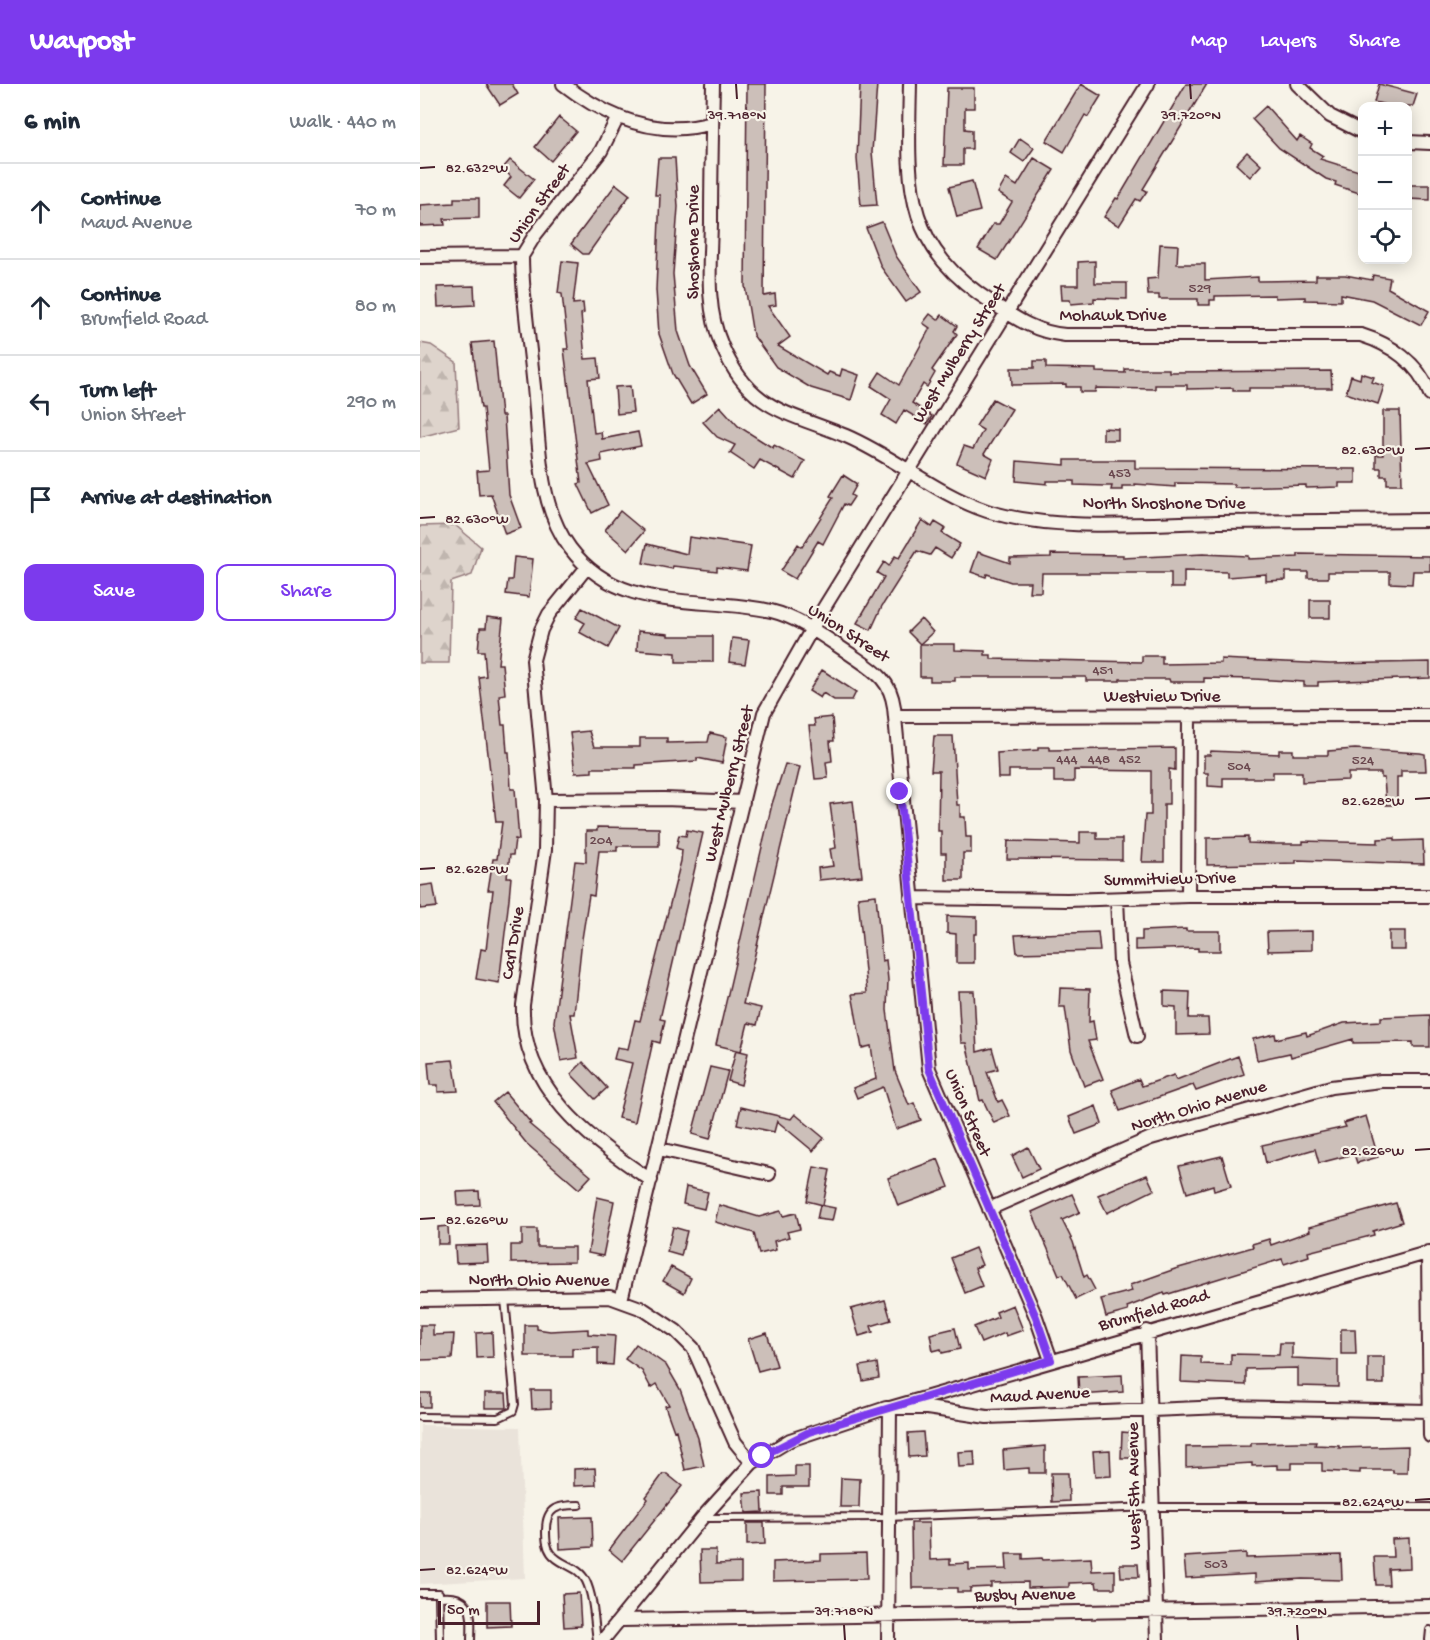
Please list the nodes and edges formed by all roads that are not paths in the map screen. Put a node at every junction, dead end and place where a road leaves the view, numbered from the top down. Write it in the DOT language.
graph roads {
  1 [pos="562,84"];
  2 [pos="713,84"];
  3 [pos="910,84"];
  4 [pos="1148,84"];
  5 [pos="1297,84"];
  6 [pos="618,117"];
  7 [pos="712,123"];
  8 [pos="1358,130"];
  9 [pos="1412,142"];
  10 [pos="1430,143"];
  11 [pos="522,256"];
  12 [pos="420,257"];
  13 [pos="1006,313"];
  14 [pos="1430,394"];
  15 [pos="909,470"];
  16 [pos="1430,520"];
  17 [pos="587,567"];
  18 [pos="811,629"];
  19 [pos="1189,715"];
  20 [pos="1430,715"];
  21 [pos="895,716"];
  22 [pos="546,800"];
  23 [pos="743,802"];
  24 [pos="1188,896"];
  25 [pos="1430,896"];
  26 [pos="910,898"];
  27 [pos="1117,899"];
  28 [pos="1137,1036"];
  29 [pos="1430,1081"];
  30 [pos="659,1149"];
  31 [pos="769,1174"];
  32 [pos="651,1180"];
  33 [pos="989,1209"];
  34 [pos="1429,1252"];
  35 [pos="505,1298"];
  36 [pos="420,1300"];
  37 [pos="621,1300"];
  38 [pos="1147,1331"];
  39 [pos="1051,1360"];
  40 [pos="890,1408"];
  41 [pos="1151,1409"];
  42 [pos="1430,1411"];
  43 [pos="420,1417"];
  44 [pos="1430,1436"];
  45 [pos="752,1463"];
  46 [pos="579,1505"];
  47 [pos="1153,1507"];
  48 [pos="1430,1507"];
  49 [pos="887,1517"];
  50 [pos="702,1518"];
  51 [pos="420,1593"];
  52 [pos="440,1595"];
  53 [pos="1430,1606"];
  54 [pos="1155,1610"];
  55 [pos="888,1616"];
  56 [pos="621,1620"];
  57 [pos="1430,1630"];
  58 [pos="440,1640"];
  59 [pos="471,1640"];
  60 [pos="597,1640"];
  61 [pos="603,1640"];
  62 [pos="888,1640"];
  63 [pos="1156,1640"];
  64 [pos="1429,1640"];
  1 -- 6 [label="street"];
  2 -- 7 [label="street, Shoshone Drive"];
  3 -- 13 [label="street, Mohawk Drive"];
  4 -- 13 [label="street, West Mulberry Street"];
  5 -- 8 [label="street"];
  6 -- 7 [label="street"];
  6 -- 11 [label="street, Union Street"];
  7 -- 15 [label="street, Shoshone Drive"];
  9 -- 10 [label="street"];
  11 -- 12 [label="street"];
  11 -- 17 [label="street, Union Street"];
  13 -- 14 [label="street, Mohawk Drive"];
  13 -- 15 [label="street, West Mulberry Street"];
  15 -- 16 [label="street, North Shoshone Drive"];
  15 -- 18 [label="street, West Mulberry Street"];
  17 -- 18 [label="street, Union Street"];
  17 -- 22 [label="street, Carl Drive"];
  18 -- 21 [label="street, Union Street"];
  18 -- 23 [label="street, West Mulberry Street"];
  19 -- 20 [label="street, Westview Drive"];
  19 -- 21 [label="street, Westview Drive"];
  19 -- 24 [label="street"];
  21 -- 26 [label="street, Union Street"];
  22 -- 23 [label="street"];
  22 -- 32 [label="street, Carl Drive"];
  23 -- 30 [label="street, West Mulberry Street"];
  24 -- 25 [label="street, Summitview Drive"];
  24 -- 27 [label="street, Summitview Drive"];
  26 -- 27 [label="street, Summitview Drive"];
  26 -- 33 [label="street, Union Street"];
  27 -- 28 [label="street"];
  29 -- 33 [label="street, North Ohio Avenue"];
  30 -- 31 [label="street"];
  30 -- 32 [label="street, West Mulberry Street"];
  32 -- 37 [label="street, West Mulberry Street"];
  33 -- 39 [label="street, Union Street"];
  34 -- 38 [label="street, Brumfield Road"];
  34 -- 42 [label="street"];
  35 -- 36 [label="street, North Ohio Avenue"];
  35 -- 37 [label="street, North Ohio Avenue"];
  35 -- 43 [label="lane"];
  37 -- 45 [label="street, North Ohio Avenue"];
  38 -- 39 [label="street, Brumfield Road"];
  38 -- 41 [label="street, West 5th Avenue"];
  39 -- 40 [label="street, Brumfield Road"];
  40 -- 41 [label="street, Maud Avenue"];
  40 -- 45 [label="street, Maud Avenue"];
  40 -- 49 [label="street"];
  41 -- 42 [label="street, Maud Avenue"];
  41 -- 47 [label="street, West 5th Avenue"];
  42 -- 44 [label="street"];
  45 -- 50 [label="street, Maud Avenue"];
  46 -- 60 [label="lane"];
  47 -- 48 [label="lane"];
  47 -- 49 [label="lane"];
  47 -- 54 [label="street, West 5th Avenue"];
  49 -- 50 [label="lane"];
  49 -- 55 [label="street"];
  50 -- 56 [label="street, Maud Avenue"];
  51 -- 52 [label="lane"];
  52 -- 58 [label="lane"];
  52 -- 59 [label="lane"];
  53 -- 54 [label="street, Busby Avenue"];
  54 -- 55 [label="street, Busby Avenue"];
  54 -- 63 [label="street, West 5th Avenue"];
  55 -- 56 [label="street, Busby Avenue"];
  55 -- 62 [label="street"];
  56 -- 61 [label="street, Maud Avenue"];
  57 -- 64 [label="lane"];
}
